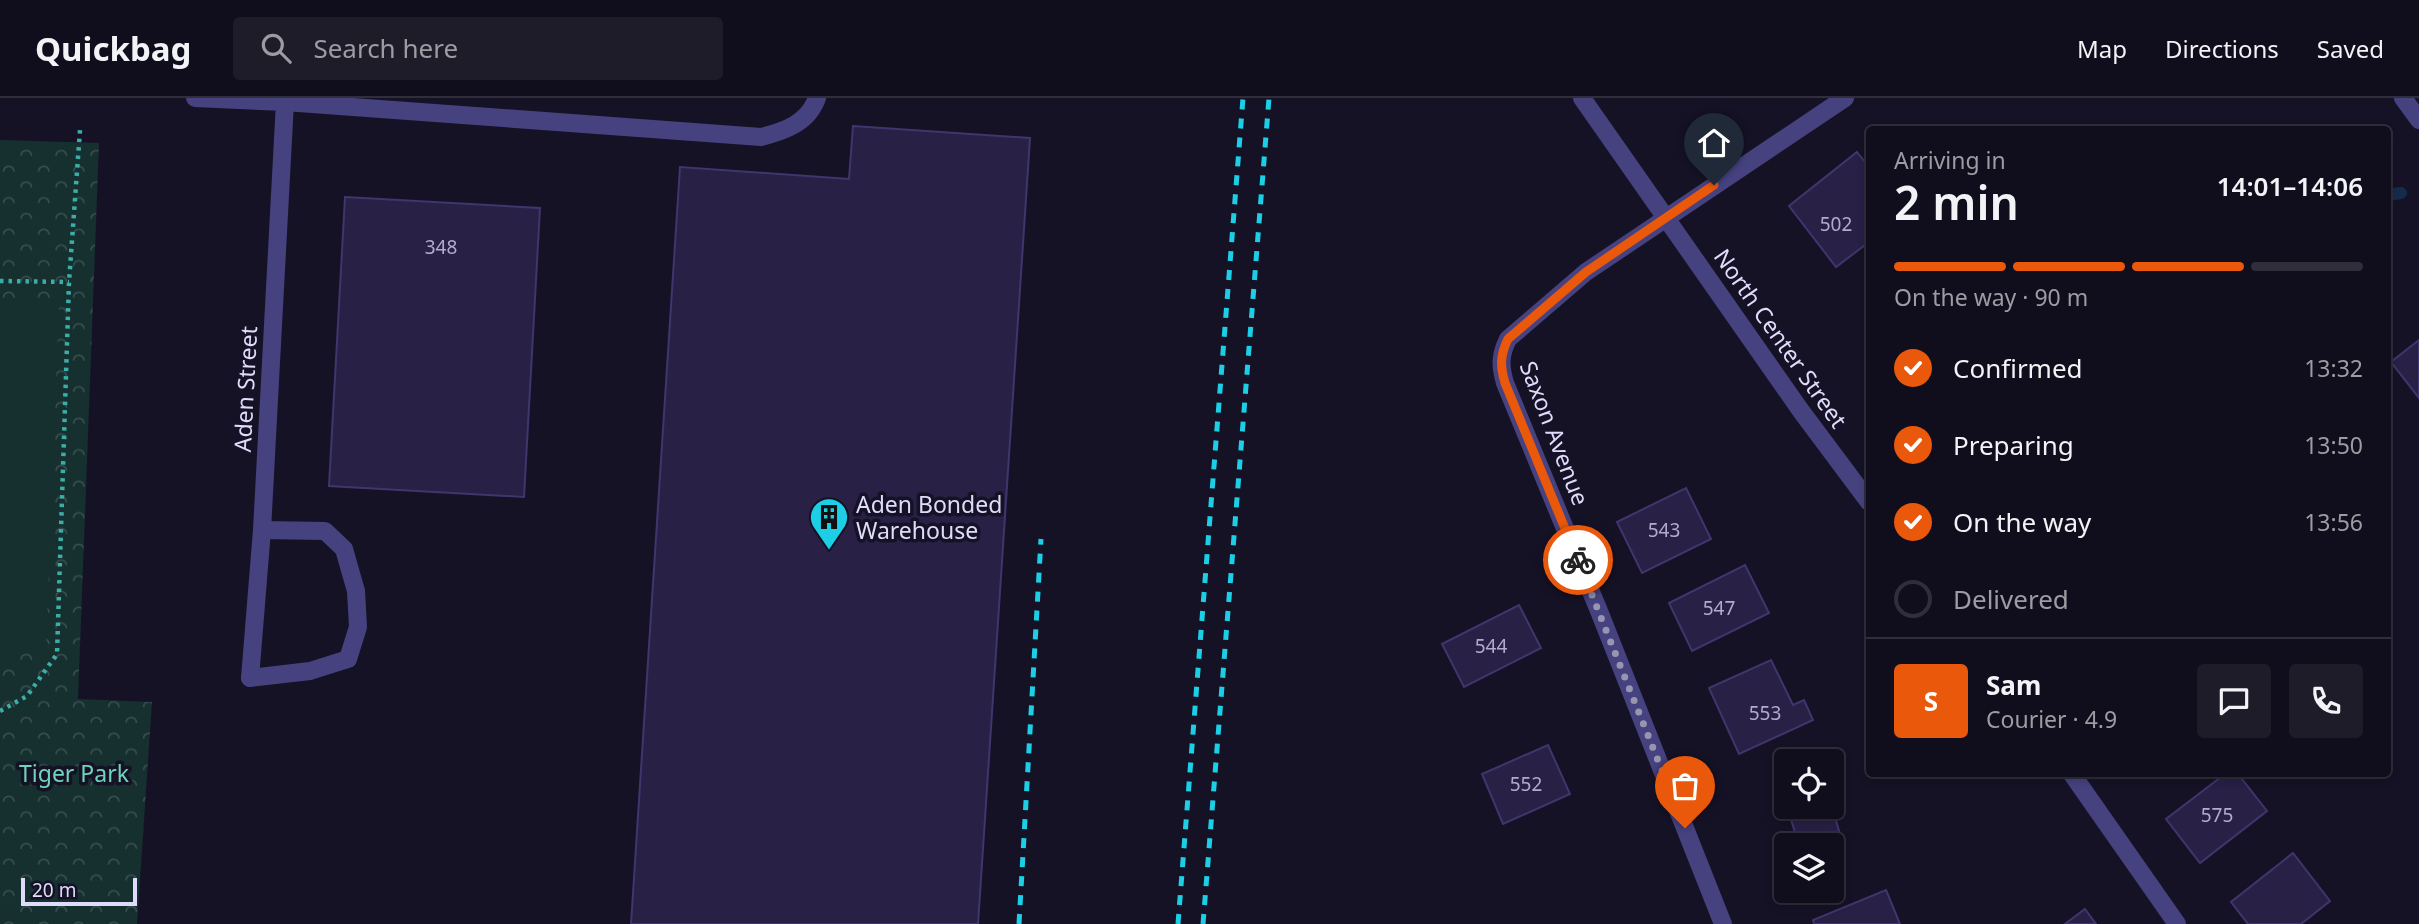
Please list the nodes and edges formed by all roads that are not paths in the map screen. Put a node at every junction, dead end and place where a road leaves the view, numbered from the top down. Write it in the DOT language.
graph roads {
  1 [pos="195,98"];
  2 [pos="817,98"];
  3 [pos="1582,98"];
  4 [pos="1845,98"];
  5 [pos="2403,98"];
  6 [pos="285,102"];
  7 [pos="2419,120"];
  8 [pos="1666,217"];
  9 [pos="1866,498"];
  10 [pos="262,530"];
  11 [pos="2074,777"];
  12 [pos="1723,924"];
  13 [pos="2177,924"];
  1 -- 6 [label="street"];
  2 -- 6 [label="street"];
  3 -- 8 [label="street, North Center Street"];
  4 -- 8 [label="street, Saxon Avenue"];
  5 -- 7 [label="street"];
  6 -- 10 [label="street, Aden Street"];
  8 -- 9 [label="street, North Center Street"];
  8 -- 12 [label="street, Saxon Avenue"];
  10 -- 10 [label="street, Aden Street"];
  11 -- 13 [label="street"];
}
